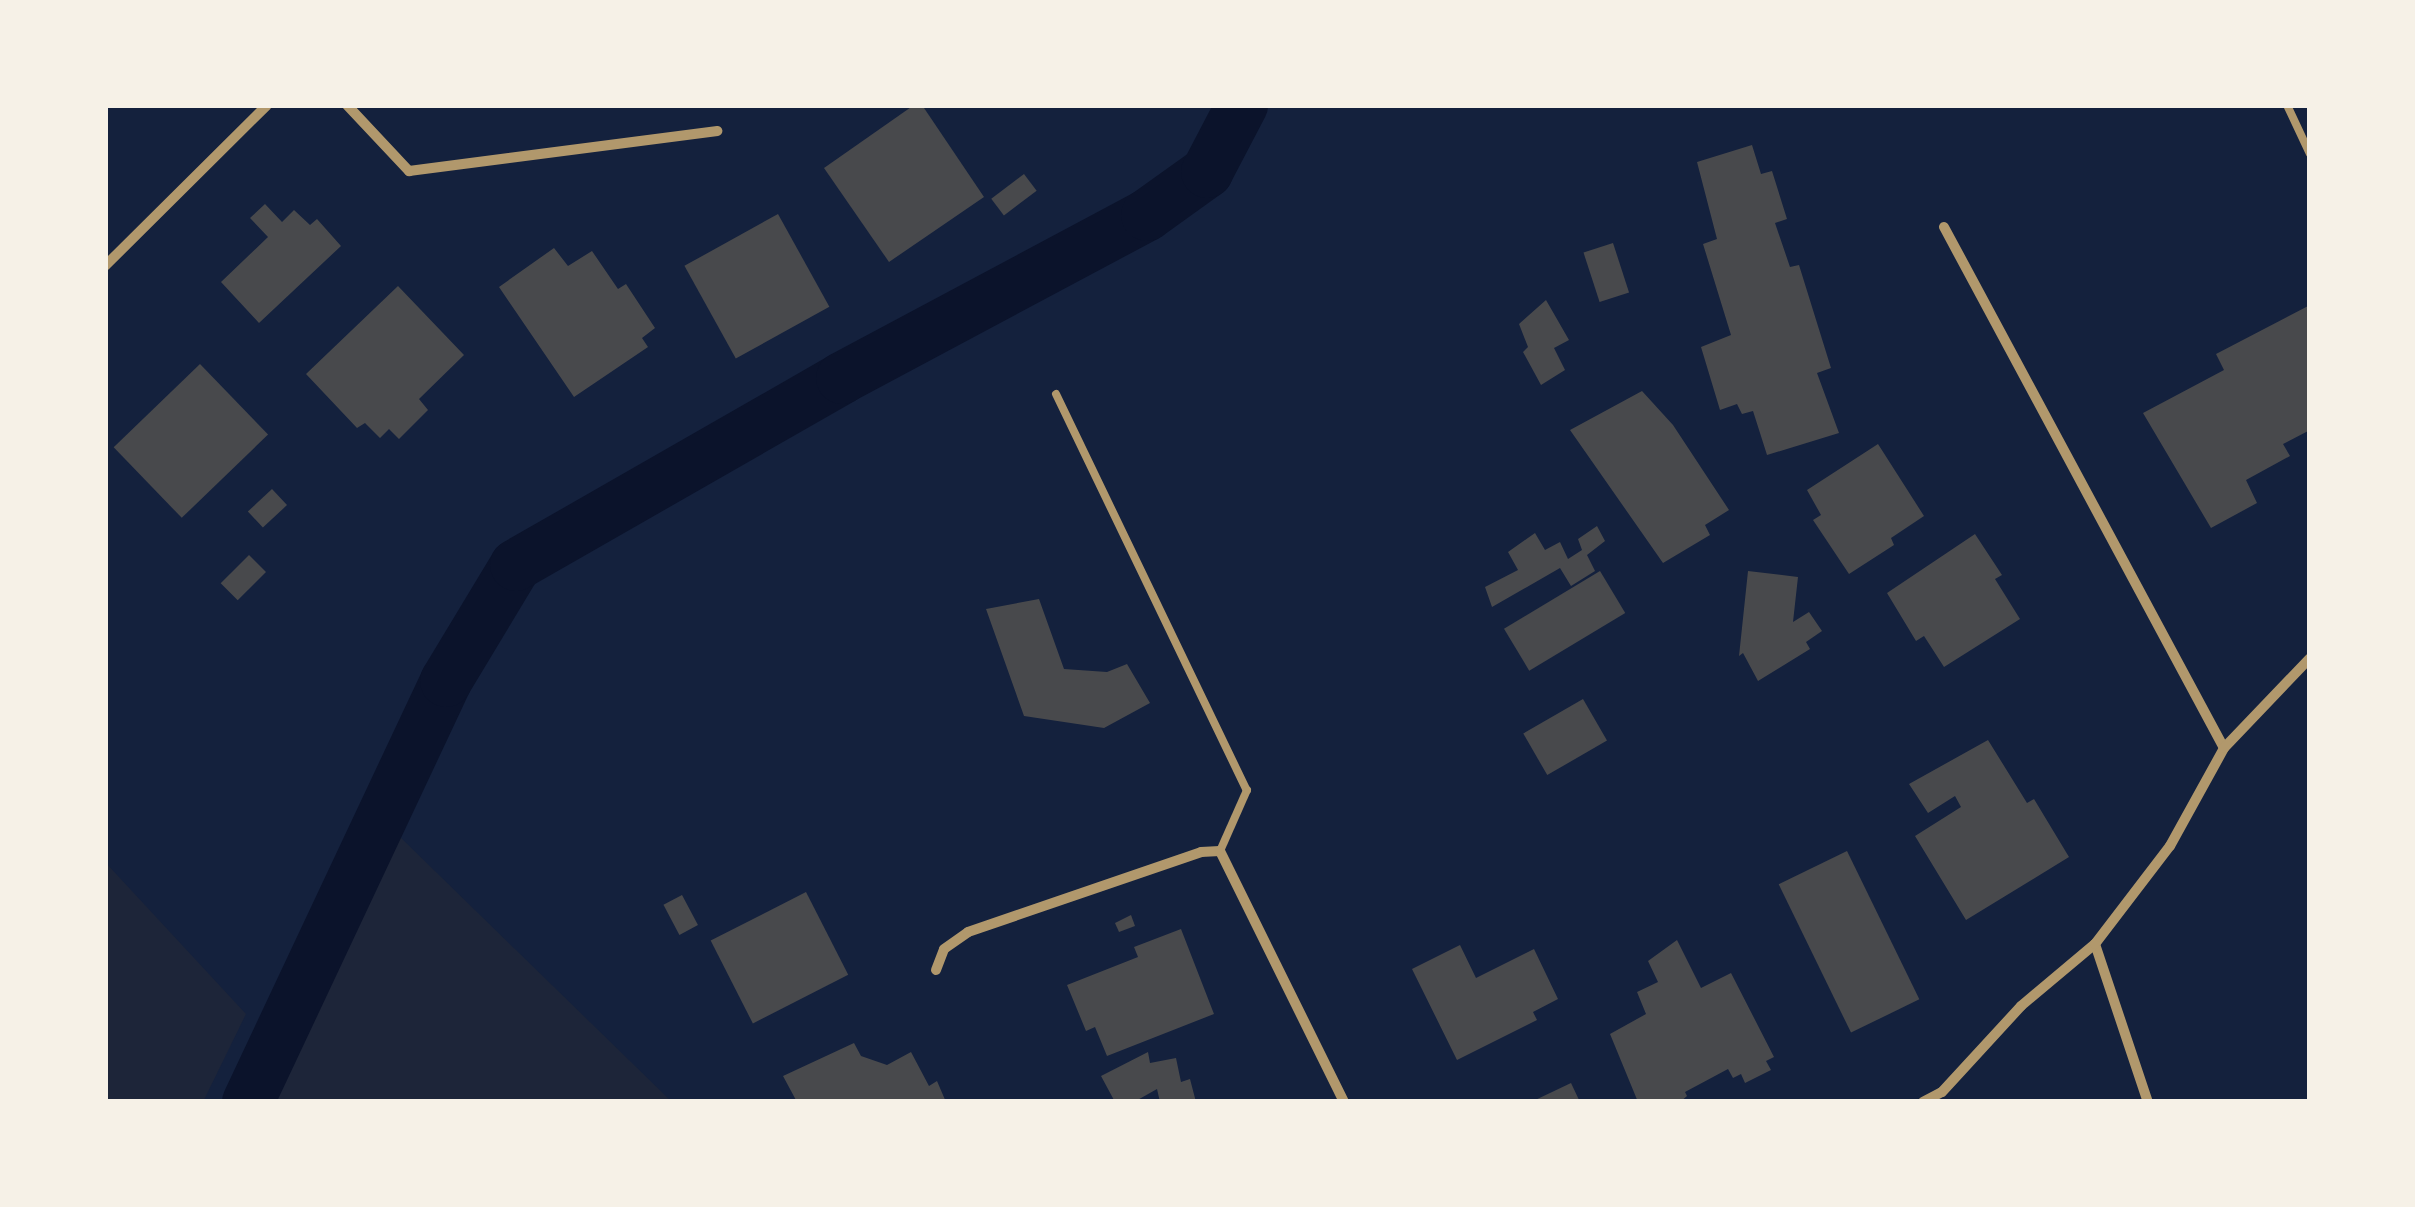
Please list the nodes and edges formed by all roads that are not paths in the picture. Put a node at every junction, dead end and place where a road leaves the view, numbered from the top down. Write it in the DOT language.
graph roads {
  1 [pos="267,105"];
  2 [pos="347,105"];
  3 [pos="2286,105"];
  4 [pos="717,130"];
  5 [pos="2310,154"];
  6 [pos="1944,227"];
  7 [pos="105,266"];
  8 [pos="1056,394"];
  9 [pos="2310,658"];
  10 [pos="2224,748"];
  11 [pos="1220,851"];
  12 [pos="2095,944"];
  13 [pos="936,970"];
  14 [pos="1344,1102"];
  15 [pos="1924,1102"];
  16 [pos="2148,1102"];
  1 -- 7 [label="street"];
  2 -- 4 [label="street"];
  3 -- 5 [label="lane"];
  6 -- 10 [label="street"];
  8 -- 11 [label="lane"];
  9 -- 10 [label="street"];
  10 -- 12 [label="street"];
  11 -- 13 [label="street"];
  11 -- 14 [label="street"];
  12 -- 15 [label="street"];
  12 -- 16 [label="street"];
}
